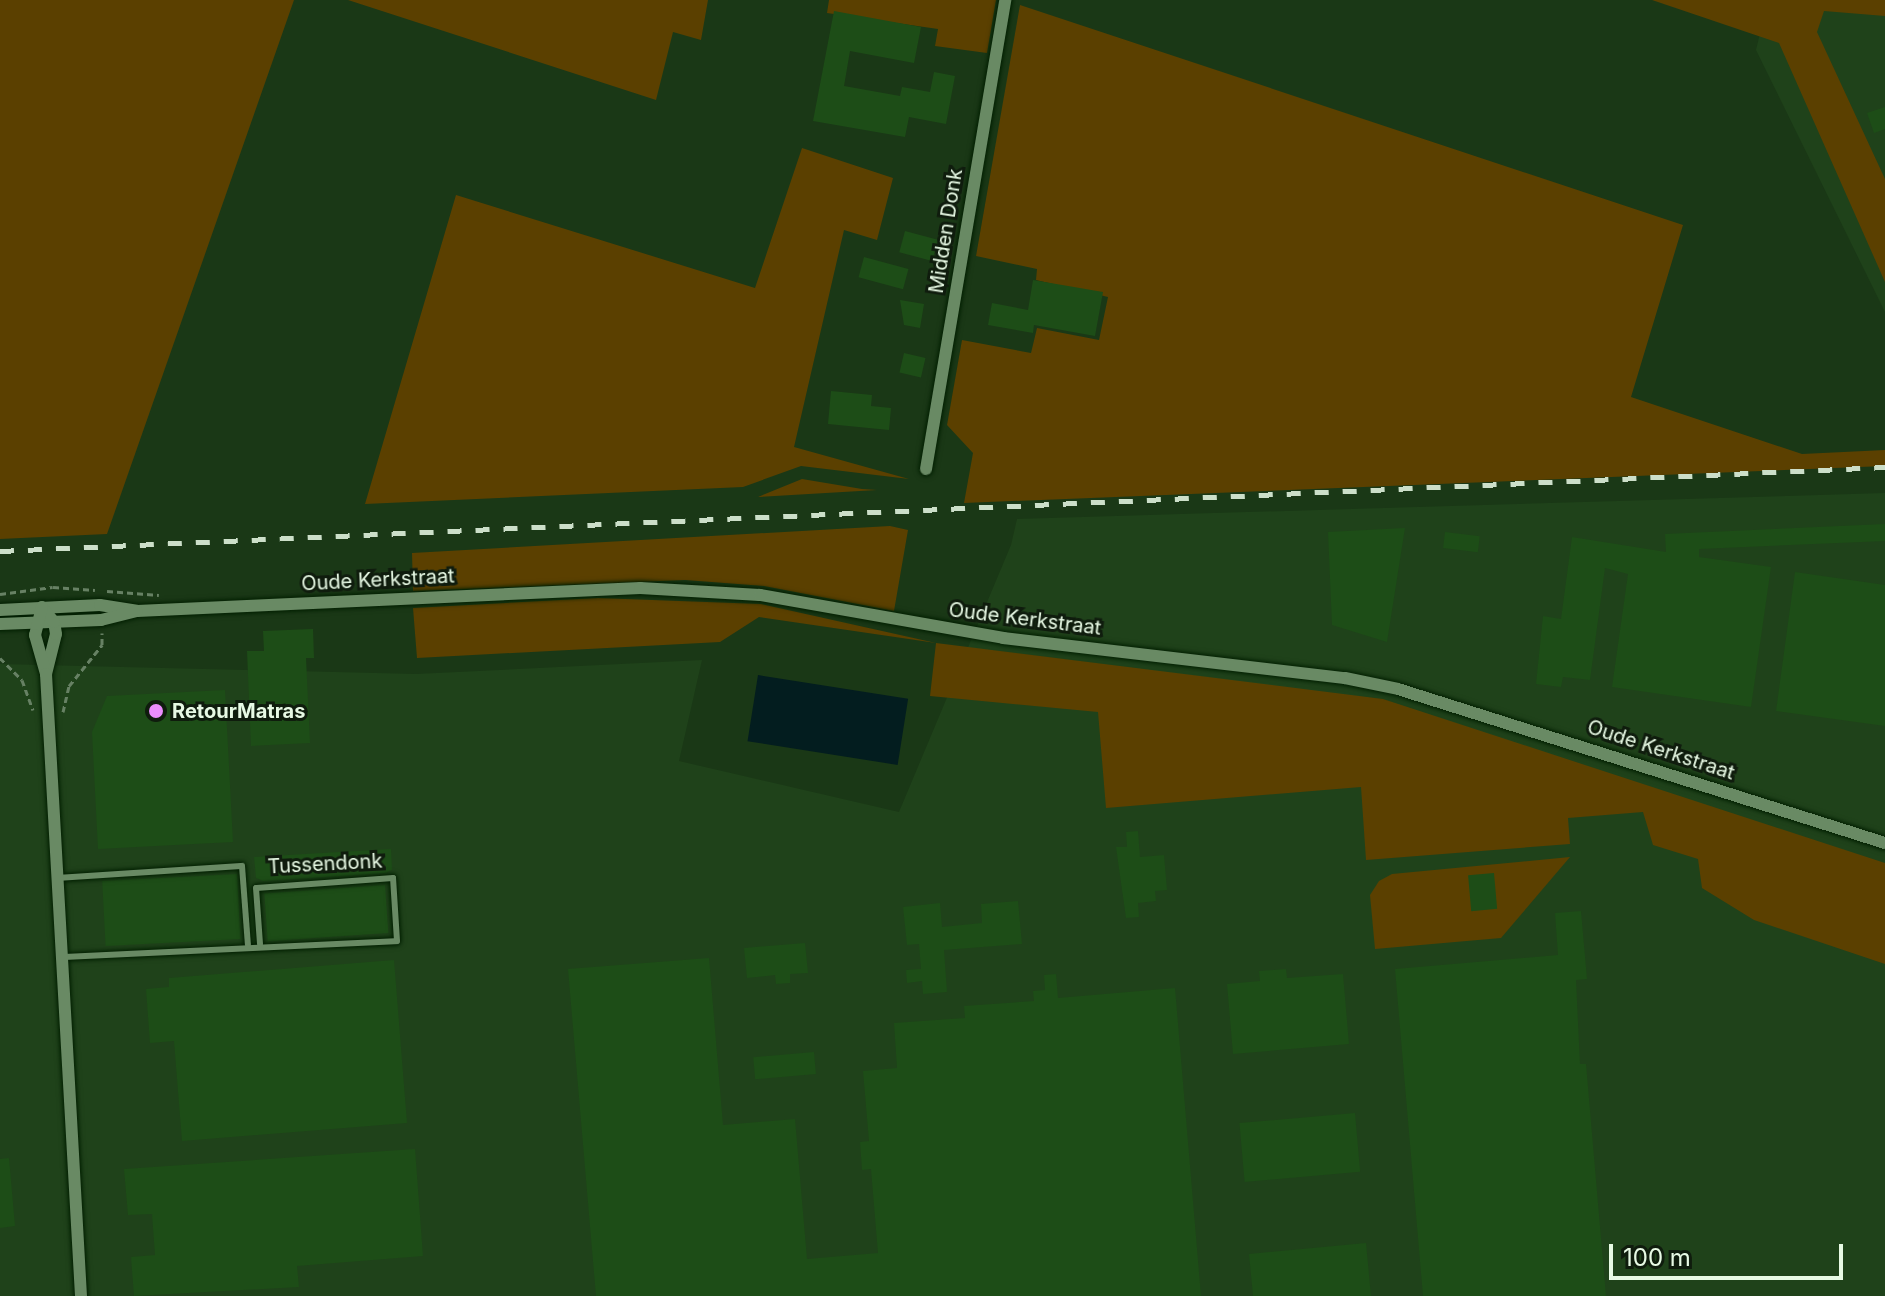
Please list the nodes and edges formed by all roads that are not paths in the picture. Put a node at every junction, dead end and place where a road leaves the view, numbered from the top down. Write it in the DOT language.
graph roads {
  1 [pos="1005,0"];
  2 [pos="926,469"];
  3 [pos="42,607"];
  4 [pos="0,610"];
  5 [pos="137,611"];
  6 [pos="54,622"];
  7 [pos="35,623"];
  8 [pos="0,624"];
  9 [pos="46,674"];
  10 [pos="1885,843"];
  11 [pos="56,878"];
  12 [pos="260,944"];
  13 [pos="248,945"];
  14 [pos="60,957"];
  15 [pos="81,1296"];
  1 -- 2 [label="street, Midden Donk"];
  3 -- 4 [label="street, Oude Kerkstraat"];
  3 -- 5 [label="street, Oude Kerkstraat"];
  3 -- 6 [label="street"];
  3 -- 7 [label="street"];
  5 -- 6 [label="street, Oude Kerkstraat"];
  5 -- 10 [label="street, Oude Kerkstraat"];
  6 -- 7 [label="street, Oude Kerkstraat"];
  6 -- 9 [label="street"];
  7 -- 8 [label="street, Oude Kerkstraat"];
  7 -- 9 [label="street"];
  9 -- 11 [label="street"];
  11 -- 13 [label="lane, Tussendonk"];
  11 -- 14 [label="street"];
  12 -- 12 [label="lane, Tussendonk"];
  12 -- 13 [label="lane, Tussendonk"];
  13 -- 14 [label="lane, Tussendonk"];
  14 -- 15 [label="street"];
}
